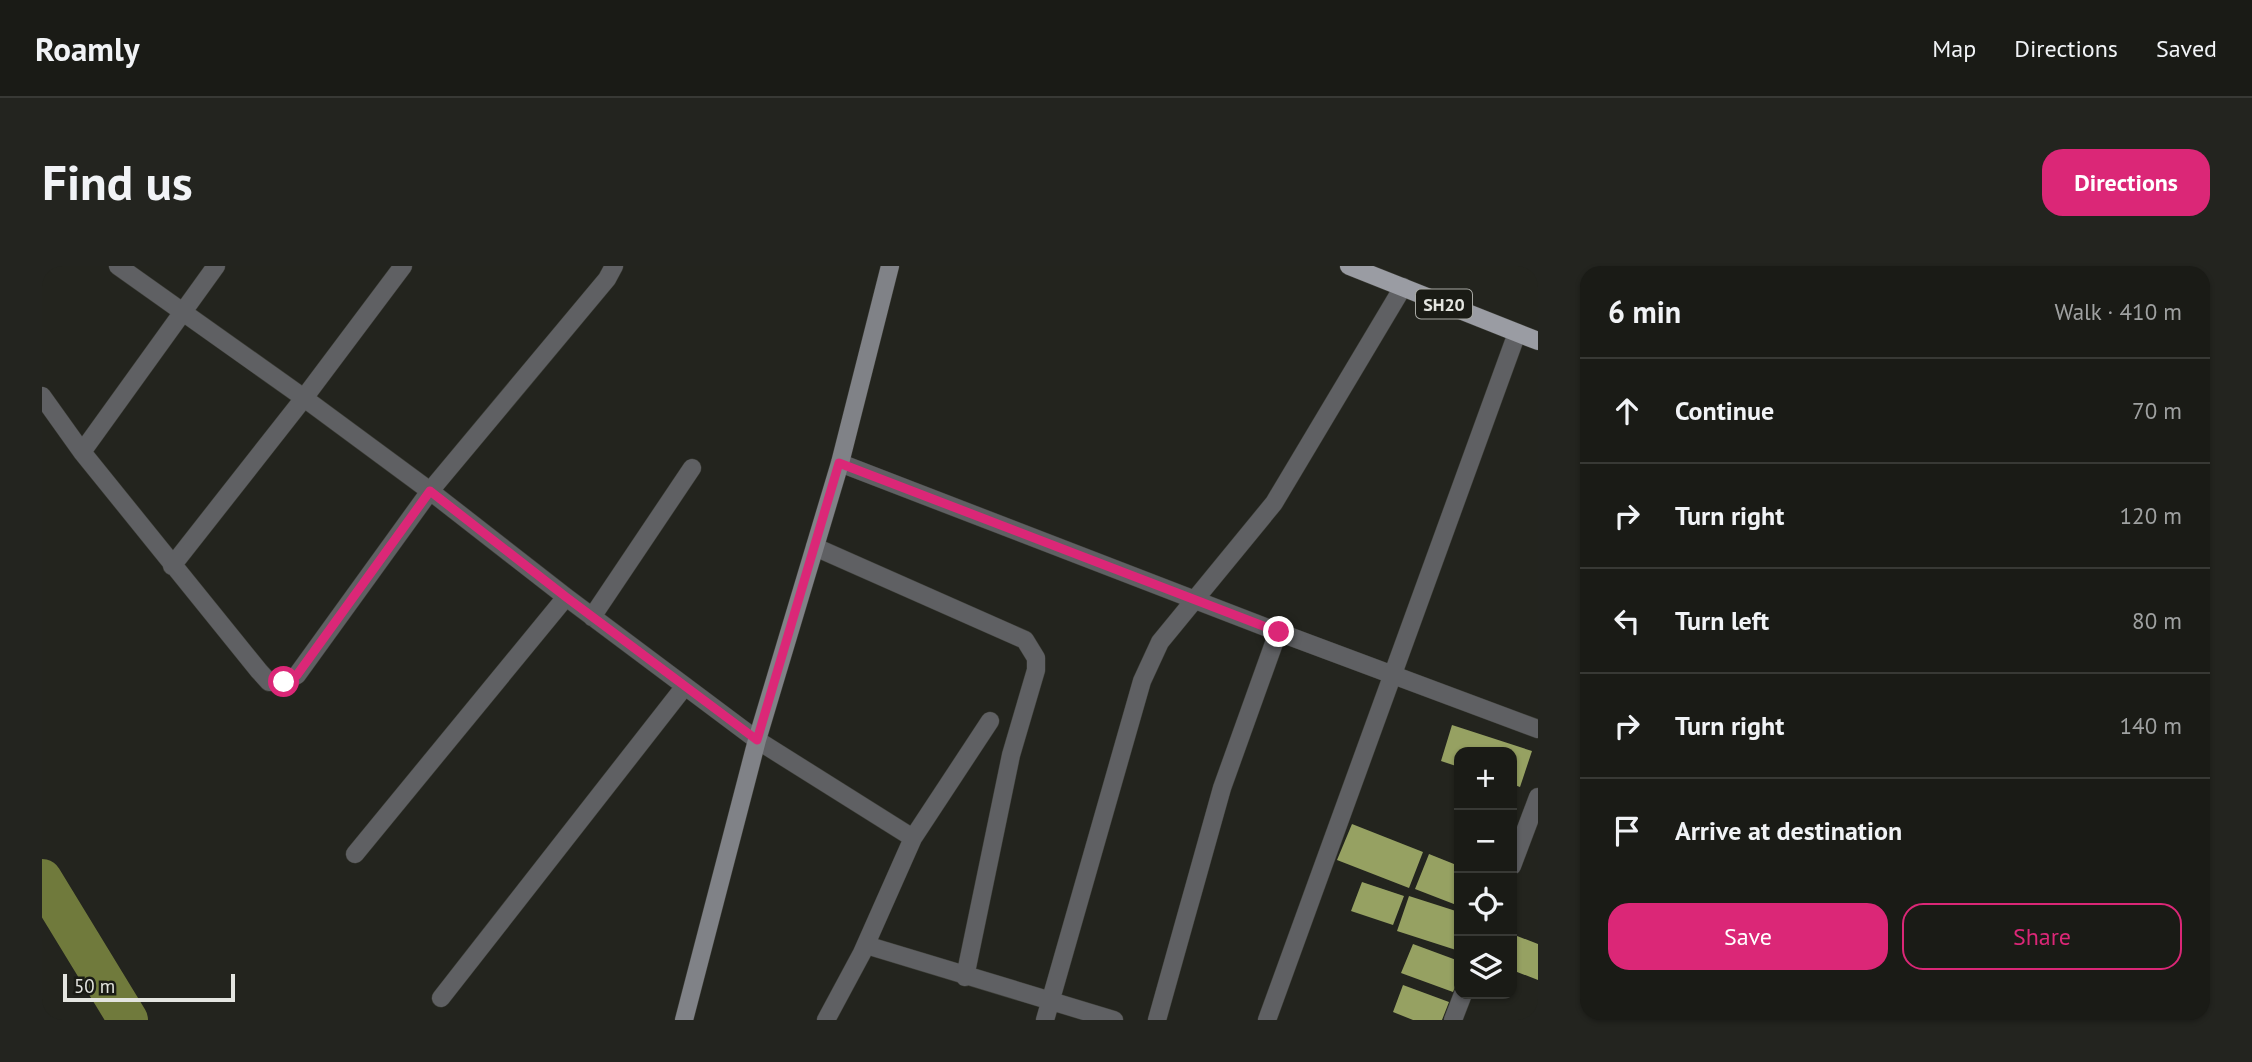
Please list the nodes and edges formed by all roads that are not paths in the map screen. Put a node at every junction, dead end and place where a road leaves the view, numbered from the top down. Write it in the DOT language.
graph roads {
  1 [pos="118,266"];
  2 [pos="216,266"];
  3 [pos="403,266"];
  4 [pos="614,266"];
  5 [pos="890,266"];
  6 [pos="1349,266"];
  7 [pos="1403,288"];
  8 [pos="181,312"];
  9 [pos="1517,333"];
  10 [pos="1538,341"];
  11 [pos="42,396"];
  12 [pos="304,398"];
  13 [pos="82,452"];
  14 [pos="839,463"];
  15 [pos="692,468"];
  16 [pos="430,491"];
  17 [pos="816,547"];
  18 [pos="172,566"];
  19 [pos="566,597"];
  20 [pos="1195,599"];
  21 [pos="592,617"];
  22 [pos="1279,632"];
  23 [pos="1393,673"];
  24 [pos="685,686"];
  25 [pos="990,721"];
  26 [pos="1538,729"];
  27 [pos="757,740"];
  28 [pos="1538,797"];
  29 [pos="913,838"];
  30 [pos="1517,853"];
  31 [pos="355,854"];
  32 [pos="866,945"];
  33 [pos="965,977"];
  34 [pos="441,998"];
  35 [pos="1461,999"];
  36 [pos="1050,1001"];
  37 [pos="684,1020"];
  38 [pos="826,1020"];
  39 [pos="1045,1020"];
  40 [pos="1114,1020"];
  41 [pos="1157,1020"];
  42 [pos="1267,1020"];
  43 [pos="1453,1020"];
  1 -- 8 [label="street"];
  2 -- 8 [label="street"];
  3 -- 12 [label="street"];
  4 -- 16 [label="street"];
  5 -- 14 [label="main road"];
  6 -- 7 [label="main road, SH20"];
  7 -- 9 [label="main road, SH20"];
  7 -- 20 [label="street"];
  8 -- 12 [label="street"];
  8 -- 13 [label="street"];
  9 -- 10 [label="main road, SH20"];
  9 -- 23 [label="street"];
  11 -- 13 [label="street"];
  12 -- 16 [label="street"];
  12 -- 18 [label="street"];
  13 -- 18 [label="street"];
  14 -- 17 [label="main road"];
  14 -- 20 [label="street"];
  15 -- 21 [label="street"];
  16 -- 18 [label="street"];
  16 -- 19 [label="street"];
  17 -- 27 [label="main road"];
  17 -- 33 [label="street"];
  19 -- 21 [label="street"];
  19 -- 31 [label="street"];
  20 -- 22 [label="street"];
  20 -- 36 [label="street"];
  21 -- 24 [label="street"];
  22 -- 23 [label="street"];
  22 -- 41 [label="street"];
  23 -- 26 [label="street"];
  23 -- 42 [label="street"];
  24 -- 27 [label="street"];
  24 -- 34 [label="street"];
  25 -- 29 [label="street"];
  27 -- 29 [label="street"];
  27 -- 37 [label="main road"];
  28 -- 30 [label="street"];
  29 -- 32 [label="street"];
  32 -- 33 [label="street"];
  32 -- 38 [label="street"];
  33 -- 36 [label="street"];
  35 -- 43 [label="street"];
  36 -- 39 [label="street"];
  36 -- 40 [label="street"];
}
